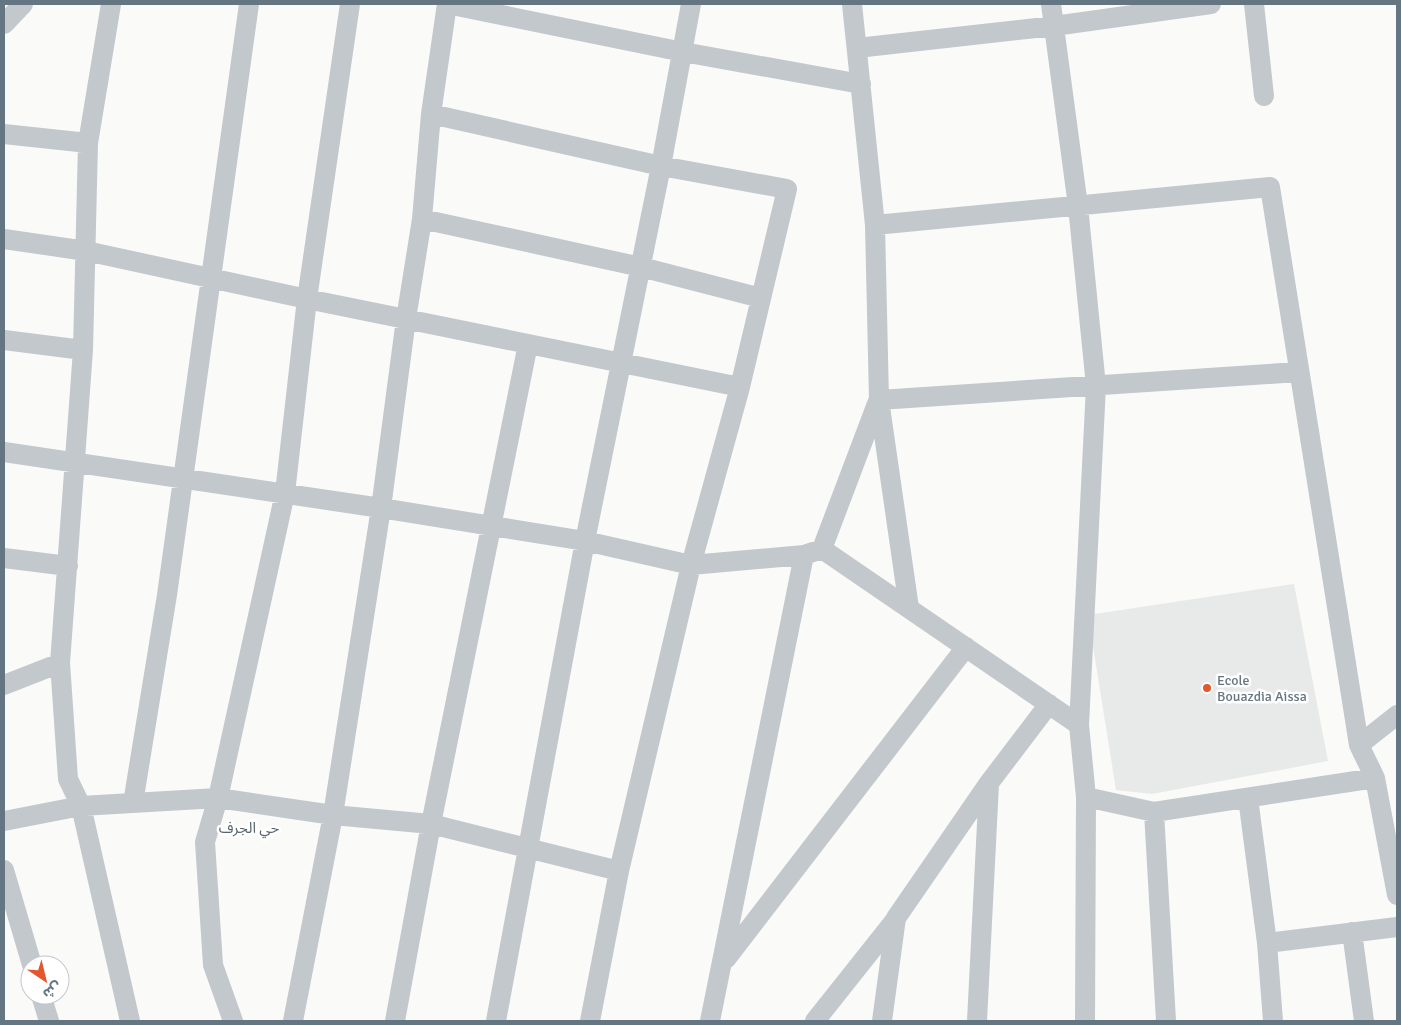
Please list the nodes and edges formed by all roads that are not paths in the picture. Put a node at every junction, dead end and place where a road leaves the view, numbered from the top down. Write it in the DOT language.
graph roads {
  1 [pos="23,4"];
  2 [pos="111,4"];
  3 [pos="249,4"];
  4 [pos="350,4"];
  5 [pos="447,4"];
  6 [pos="691,4"];
  7 [pos="852,4"];
  8 [pos="1051,4"];
  9 [pos="1210,4"];
  10 [pos="1254,4"];
  11 [pos="4,24"];
  12 [pos="1054,26"];
  13 [pos="857,48"];
  14 [pos="682,52"];
  15 [pos="861,84"];
  16 [pos="1264,96"];
  17 [pos="431,114"];
  18 [pos="4,134"];
  19 [pos="88,143"];
  20 [pos="661,166"];
  21 [pos="1078,206"];
  22 [pos="422,219"];
  23 [pos="875,225"];
  24 [pos="4,239"];
  25 [pos="86,251"];
  26 [pos="641,268"];
  27 [pos="211,277"];
  28 [pos="761,298"];
  29 [pos="307,299"];
  30 [pos="406,319"];
  31 [pos="4,340"];
  32 [pos="528,344"];
  33 [pos="83,350"];
  34 [pos="621,362"];
  35 [pos="1298,372"];
  36 [pos="1096,386"];
  37 [pos="740,387"];
  38 [pos="879,400"];
  39 [pos="4,452"];
  40 [pos="73,463"];
  41 [pos="183,480"];
  42 [pos="285,493"];
  43 [pos="381,508"];
  44 [pos="490,527"];
  45 [pos="585,541"];
  46 [pos="813,552"];
  47 [pos="4,558"];
  48 [pos="68,566"];
  49 [pos="691,566"];
  50 [pos="909,608"];
  51 [pos="966,647"];
  52 [pos="60,663"];
  53 [pos="4,685"];
  54 [pos="1049,704"];
  55 [pos="1397,715"];
  56 [pos="1079,725"];
  57 [pos="1359,745"];
  58 [pos="1375,778"];
  59 [pos="989,783"];
  60 [pos="1086,797"];
  61 [pos="218,798"];
  62 [pos="1248,798"];
  63 [pos="133,803"];
  64 [pos="81,806"];
  65 [pos="1154,812"];
  66 [pos="333,814"];
  67 [pos="4,821"];
  68 [pos="431,824"];
  69 [pos="528,848"];
  70 [pos="4,870"];
  71 [pos="619,872"];
  72 [pos="1397,895"];
  73 [pos="896,918"];
  74 [pos="1397,927"];
  75 [pos="1352,932"];
  76 [pos="1266,943"];
  77 [pos="29,955"];
  78 [pos="724,962"];
  79 [pos="44,1005"];
  80 [pos="49,1021"];
  81 [pos="130,1021"];
  82 [pos="233,1021"];
  83 [pos="293,1021"];
  84 [pos="395,1021"];
  85 [pos="496,1021"];
  86 [pos="590,1021"];
  87 [pos="710,1021"];
  88 [pos="815,1021"];
  89 [pos="882,1021"];
  90 [pos="977,1021"];
  91 [pos="1085,1021"];
  92 [pos="1166,1021"];
  93 [pos="1274,1021"];
  94 [pos="1364,1021"];
  1 -- 11 [label="street"];
  2 -- 19 [label="street"];
  3 -- 27 [label="street"];
  4 -- 29 [label="street"];
  5 -- 14 [label="street"];
  5 -- 17 [label="street"];
  6 -- 14 [label="street"];
  7 -- 13 [label="street"];
  8 -- 12 [label="street"];
  9 -- 12 [label="street"];
  10 -- 16 [label="street"];
  12 -- 13 [label="street"];
  12 -- 21 [label="street"];
  13 -- 15 [label="street"];
  14 -- 15 [label="street"];
  14 -- 20 [label="street"];
  15 -- 23 [label="street"];
  17 -- 20 [label="street"];
  17 -- 22 [label="street"];
  18 -- 19 [label="street"];
  19 -- 25 [label="street"];
  20 -- 26 [label="street"];
  20 -- 28 [label="street"];
  21 -- 23 [label="street"];
  21 -- 35 [label="street"];
  21 -- 36 [label="street"];
  22 -- 26 [label="street"];
  22 -- 30 [label="street"];
  23 -- 38 [label="street"];
  24 -- 25 [label="street"];
  25 -- 27 [label="street"];
  25 -- 33 [label="street"];
  26 -- 28 [label="street"];
  26 -- 34 [label="street"];
  27 -- 29 [label="street"];
  27 -- 41 [label="street"];
  28 -- 37 [label="street"];
  29 -- 30 [label="street"];
  29 -- 42 [label="street"];
  30 -- 32 [label="street"];
  30 -- 43 [label="street"];
  31 -- 33 [label="street"];
  32 -- 34 [label="street"];
  32 -- 44 [label="street"];
  33 -- 40 [label="street"];
  34 -- 37 [label="street"];
  34 -- 45 [label="street"];
  35 -- 36 [label="street"];
  35 -- 57 [label="street"];
  36 -- 38 [label="street"];
  36 -- 56 [label="street"];
  37 -- 49 [label="street"];
  38 -- 46 [label="street"];
  38 -- 50 [label="street"];
  39 -- 40 [label="street"];
  40 -- 41 [label="street"];
  40 -- 48 [label="street"];
  41 -- 42 [label="street"];
  41 -- 63 [label="street"];
  42 -- 43 [label="street"];
  42 -- 61 [label="street"];
  43 -- 44 [label="street"];
  43 -- 66 [label="street"];
  44 -- 45 [label="street"];
  44 -- 68 [label="street"];
  45 -- 49 [label="street"];
  45 -- 69 [label="street"];
  46 -- 49 [label="street"];
  46 -- 50 [label="street"];
  46 -- 78 [label="street"];
  47 -- 48 [label="street"];
  48 -- 52 [label="street"];
  49 -- 71 [label="street"];
  50 -- 51 [label="street"];
  51 -- 54 [label="street"];
  51 -- 78 [label="street"];
  52 -- 53 [label="street"];
  52 -- 64 [label="street"];
  54 -- 56 [label="street"];
  54 -- 59 [label="street"];
  55 -- 57 [label="street"];
  56 -- 60 [label="street"];
  57 -- 58 [label="street"];
  58 -- 62 [label="street"];
  58 -- 72 [label="street"];
  59 -- 73 [label="street"];
  59 -- 90 [label="street"];
  60 -- 65 [label="street"];
  60 -- 91 [label="street"];
  61 -- 63 [label="street"];
  61 -- 66 [label="street"];
  61 -- 82 [label="street"];
  62 -- 65 [label="street"];
  62 -- 76 [label="street"];
  63 -- 64 [label="street"];
  64 -- 67 [label="street"];
  64 -- 81 [label="street"];
  65 -- 92 [label="street"];
  66 -- 68 [label="street"];
  66 -- 83 [label="street"];
  68 -- 69 [label="street"];
  68 -- 84 [label="street"];
  69 -- 71 [label="street"];
  69 -- 85 [label="street"];
  70 -- 77 [label="street"];
  71 -- 86 [label="street"];
  73 -- 88 [label="street"];
  73 -- 89 [label="street"];
  74 -- 75 [label="street"];
  75 -- 76 [label="street"];
  75 -- 94 [label="street"];
  76 -- 93 [label="street"];
  78 -- 87 [label="street"];
  79 -- 80 [label="street"];
}
